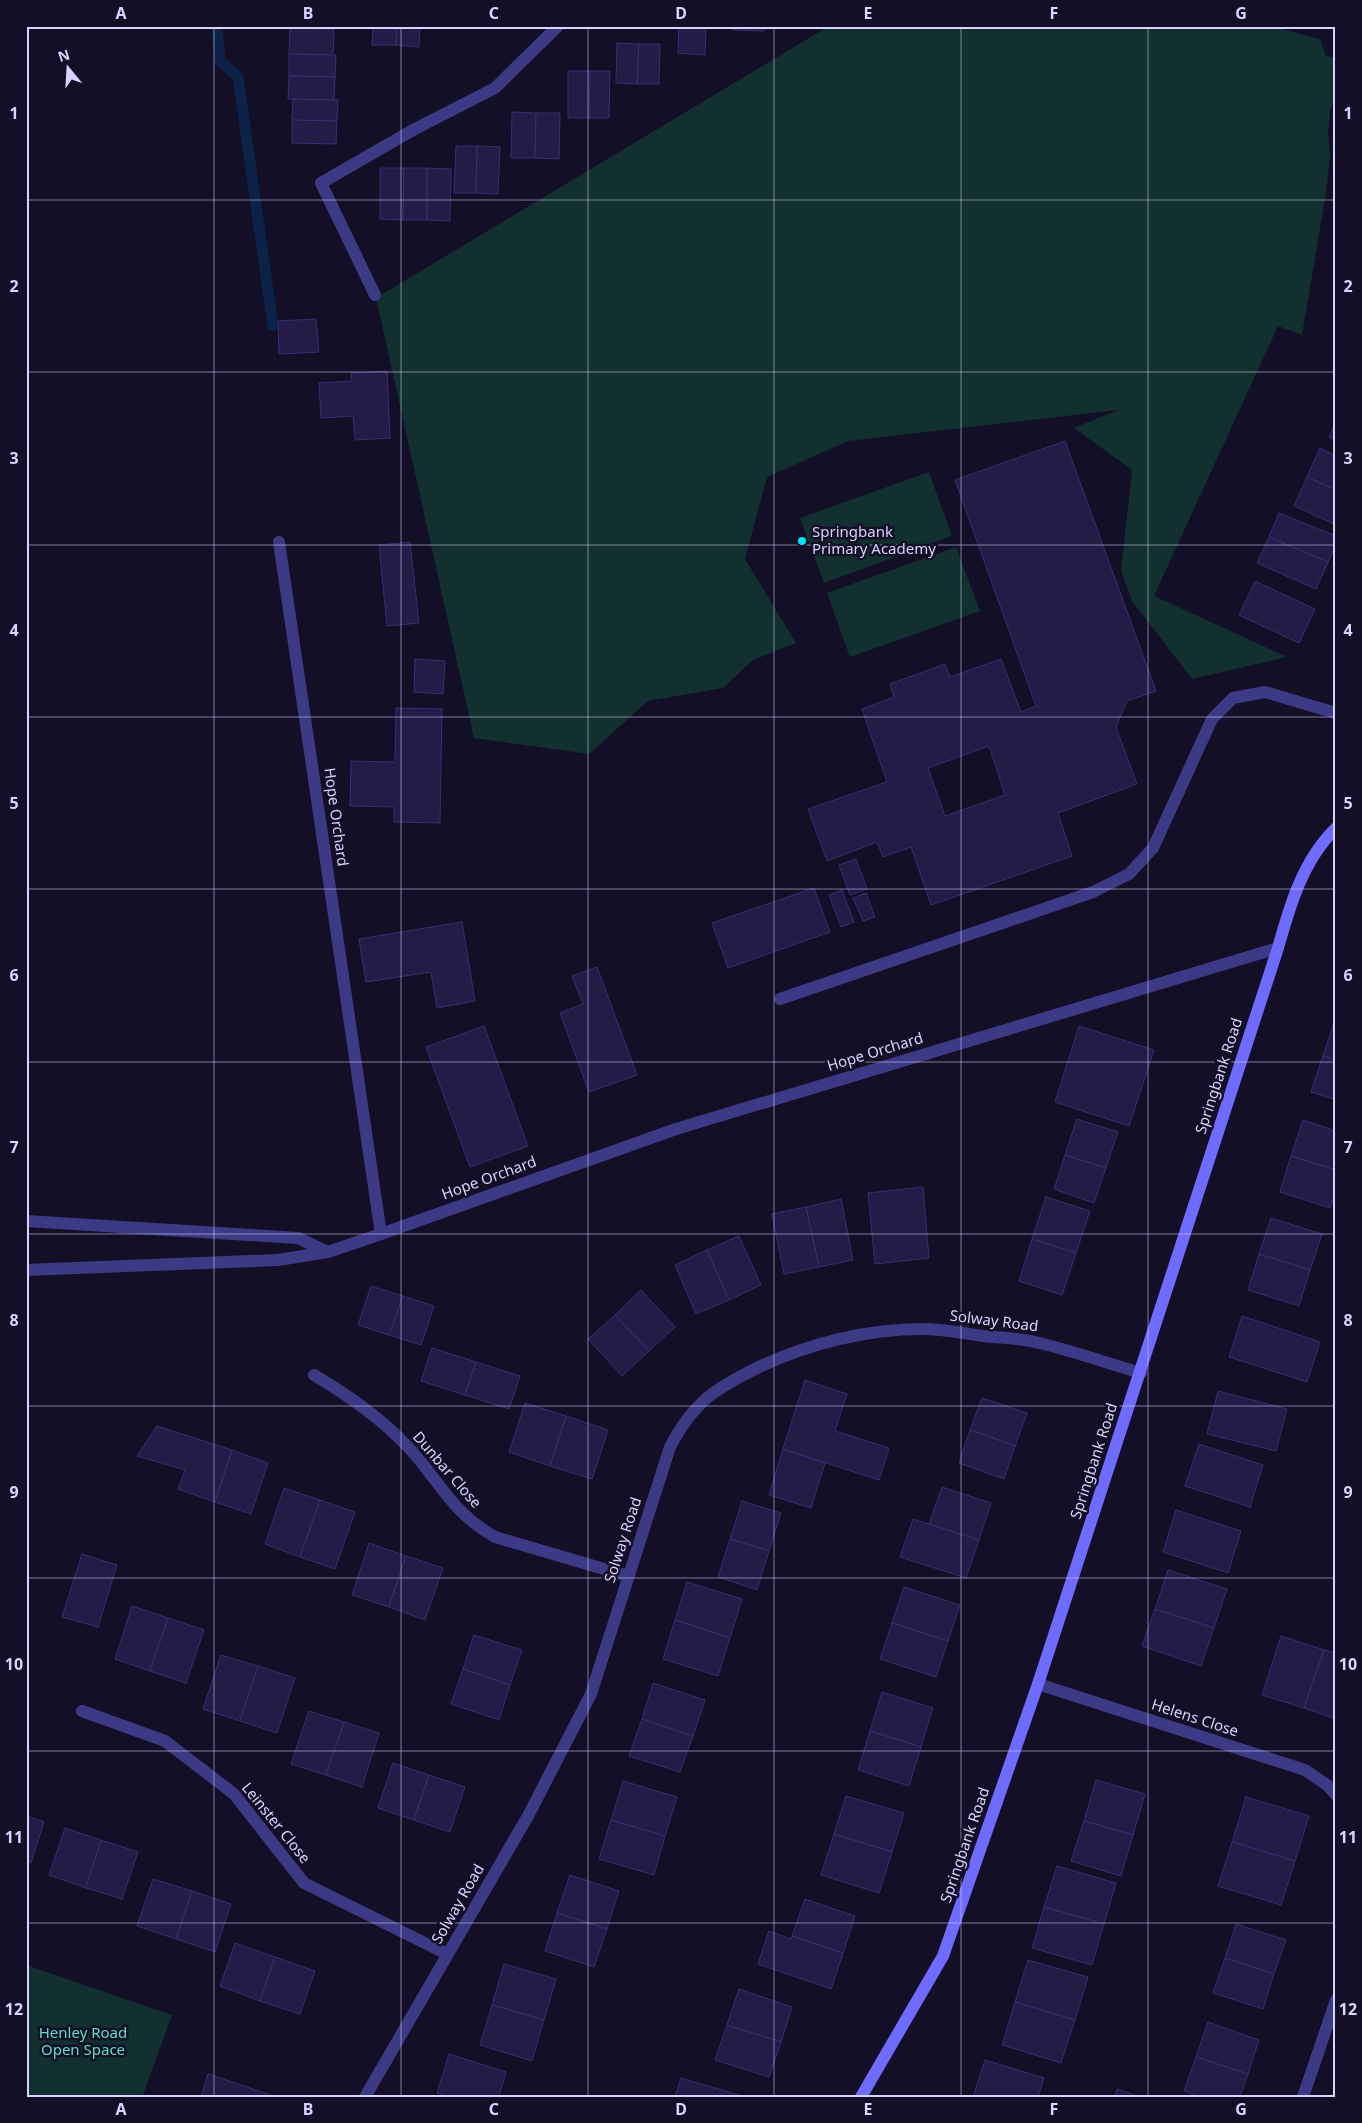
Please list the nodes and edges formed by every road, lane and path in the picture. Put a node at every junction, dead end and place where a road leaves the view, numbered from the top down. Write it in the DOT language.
graph roads {
  1 [pos="558,26"];
  2 [pos="375,295"];
  3 [pos="279,542"];
  4 [pos="1336,713"];
  5 [pos="1336,828"];
  6 [pos="1278,948"];
  7 [pos="780,999"];
  8 [pos="26,1221"];
  9 [pos="381,1234"];
  10 [pos="328,1252"];
  11 [pos="26,1270"];
  12 [pos="1141,1373"];
  13 [pos="314,1375"];
  14 [pos="628,1576"];
  15 [pos="1038,1684"];
  16 [pos="82,1711"];
  17 [pos="1336,1795"];
  18 [pos="447,1954"];
  19 [pos="1336,2000"];
  20 [pos="365,2097"];
  21 [pos="860,2097"];
  22 [pos="1303,2097"];
  1 -- 2 [label="street"];
  3 -- 9 [label="street, Hope Orchard"];
  4 -- 7 [label="street"];
  5 -- 6 [label="street, Springbank Road"];
  6 -- 9 [label="street, Hope Orchard"];
  6 -- 12 [label="street, Springbank Road"];
  8 -- 10 [label="street"];
  9 -- 10 [label="street"];
  10 -- 11 [label="street"];
  12 -- 14 [label="street, Solway Road"];
  12 -- 15 [label="street, Springbank Road"];
  13 -- 14 [label="street, Dunbar Close"];
  14 -- 18 [label="street, Solway Road"];
  15 -- 17 [label="street, Helens Close"];
  15 -- 21 [label="street, Springbank Road"];
  16 -- 18 [label="street, Leinster Close"];
  18 -- 20 [label="street, Solway Road"];
  19 -- 22 [label="street"];
}
